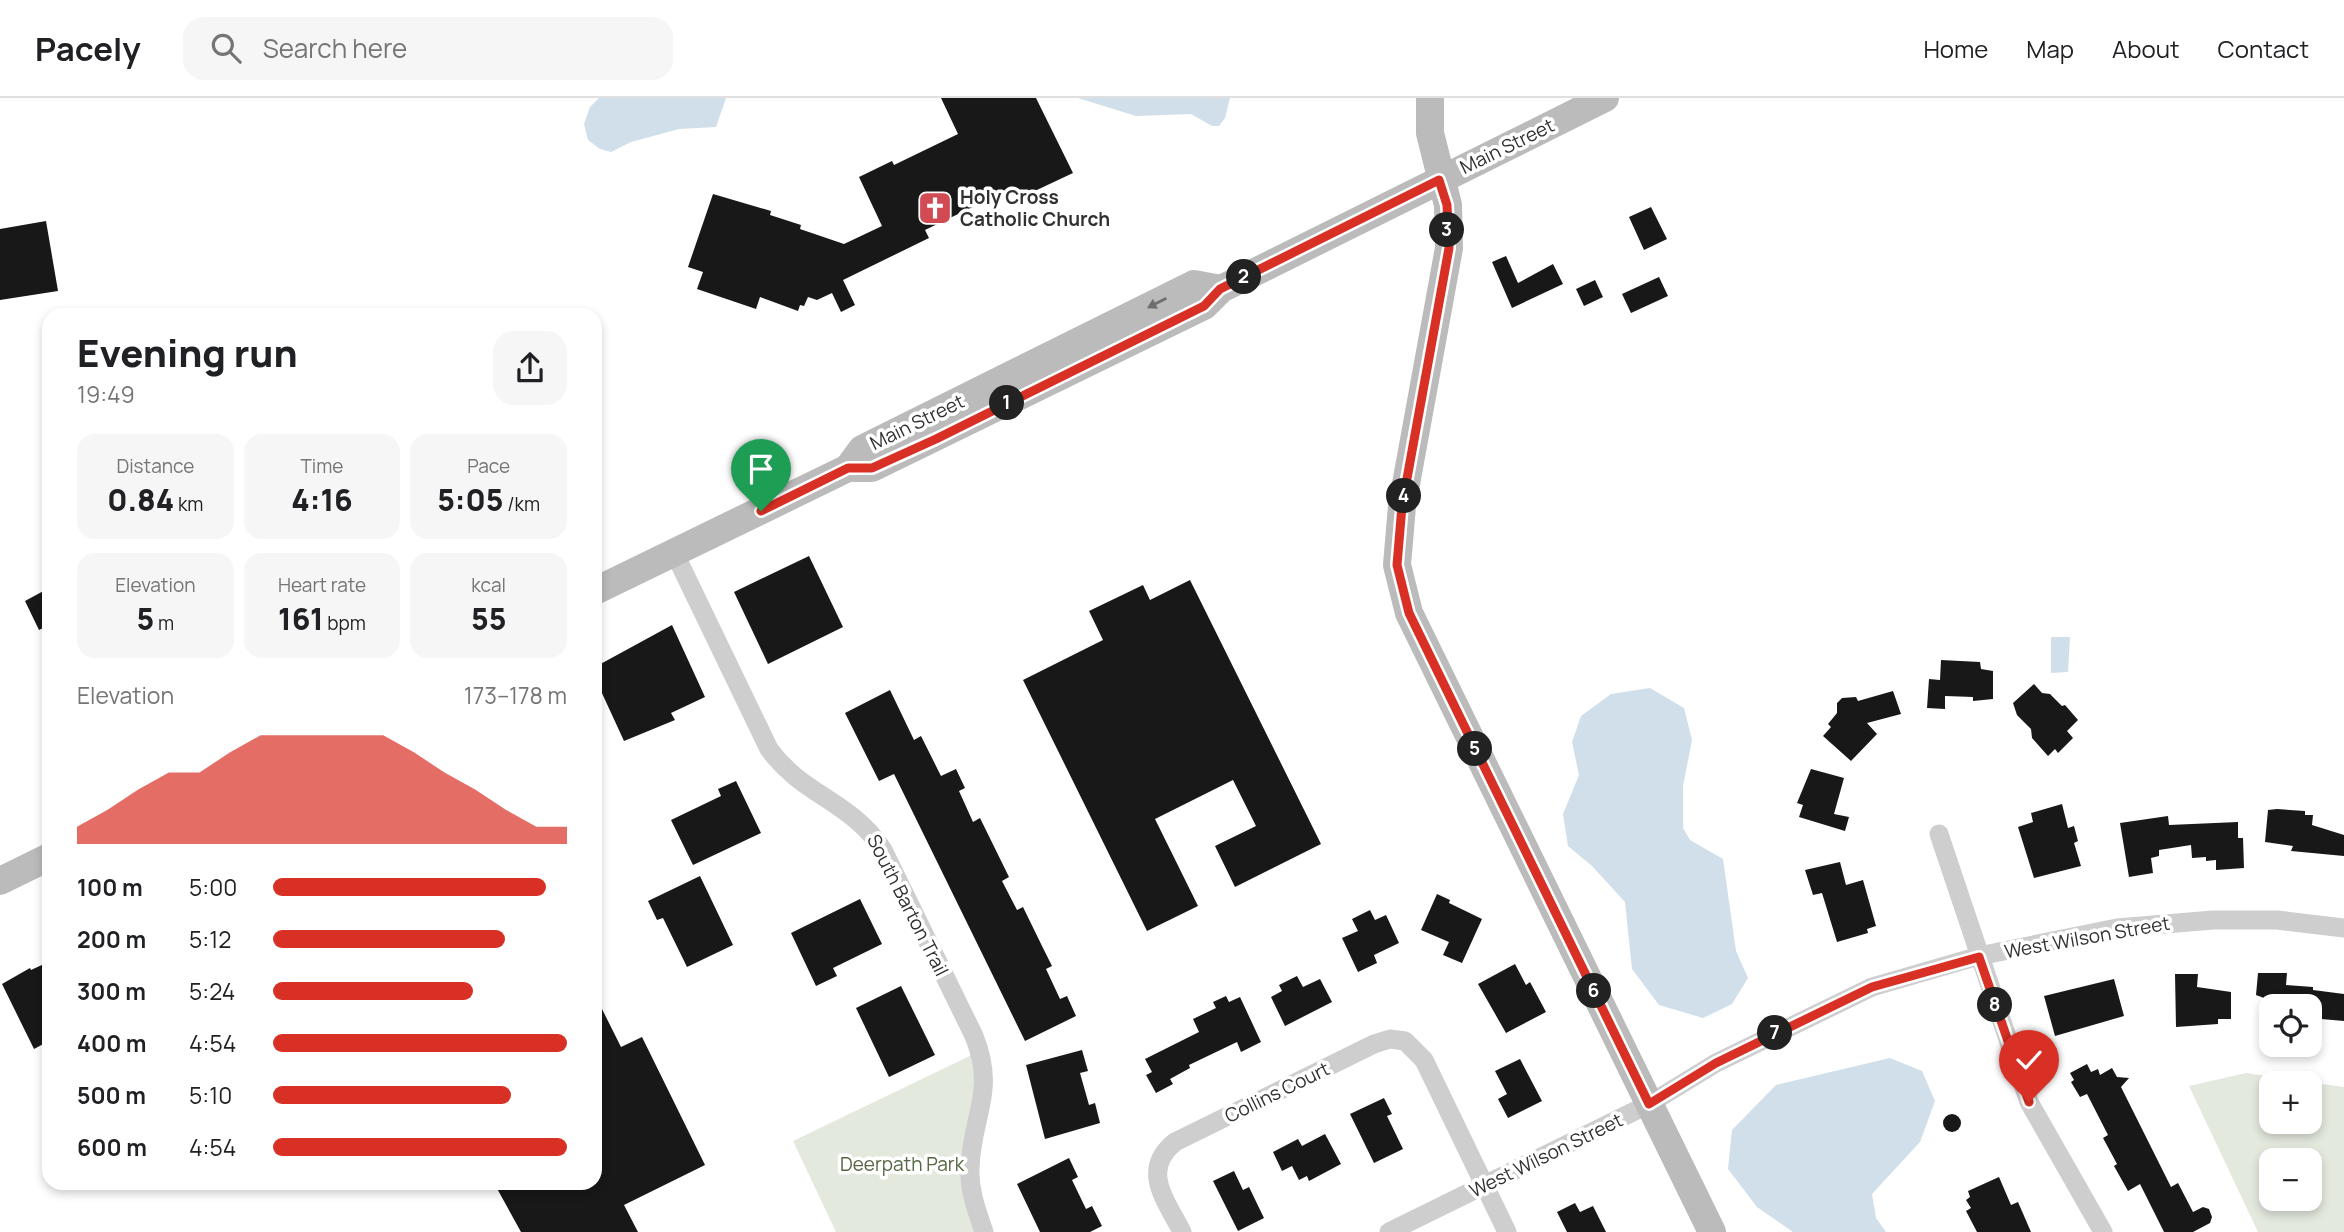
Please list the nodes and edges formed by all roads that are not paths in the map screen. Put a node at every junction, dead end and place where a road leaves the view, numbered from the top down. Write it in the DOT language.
graph roads {
  1 [pos="1430,98"];
  2 [pos="1605,98"];
  3 [pos="1439,180"];
  4 [pos="675,554"];
  5 [pos="602,588"];
  6 [pos="1939,834"];
  7 [pos="42,860"];
  8 [pos="0,881"];
  9 [pos="2344,928"];
  10 [pos="1979,957"];
  11 [pos="1649,1104"];
  12 [pos="1484,1186"];
  13 [pos="984,1232"];
  14 [pos="1182,1232"];
  15 [pos="1389,1232"];
  16 [pos="1507,1232"];
  17 [pos="1712,1232"];
  18 [pos="2103,1232"];
  1 -- 3 [label="street"];
  2 -- 3 [label="street, Main Street"];
  3 -- 4 [label="street, Main Street"];
  3 -- 11 [label="street"];
  4 -- 5 [label="street, Main Street"];
  4 -- 13 [label="street, South Barton Trail"];
  6 -- 10 [label="street"];
  7 -- 8 [label="street"];
  9 -- 10 [label="street, West Wilson Street"];
  10 -- 11 [label="street, West Wilson Street"];
  10 -- 18 [label="street"];
  11 -- 12 [label="street, West Wilson Street"];
  11 -- 17 [label="street"];
  12 -- 14 [label="street, Collins Court"];
  12 -- 15 [label="street, West Wilson Street"];
  12 -- 16 [label="street"];
}
